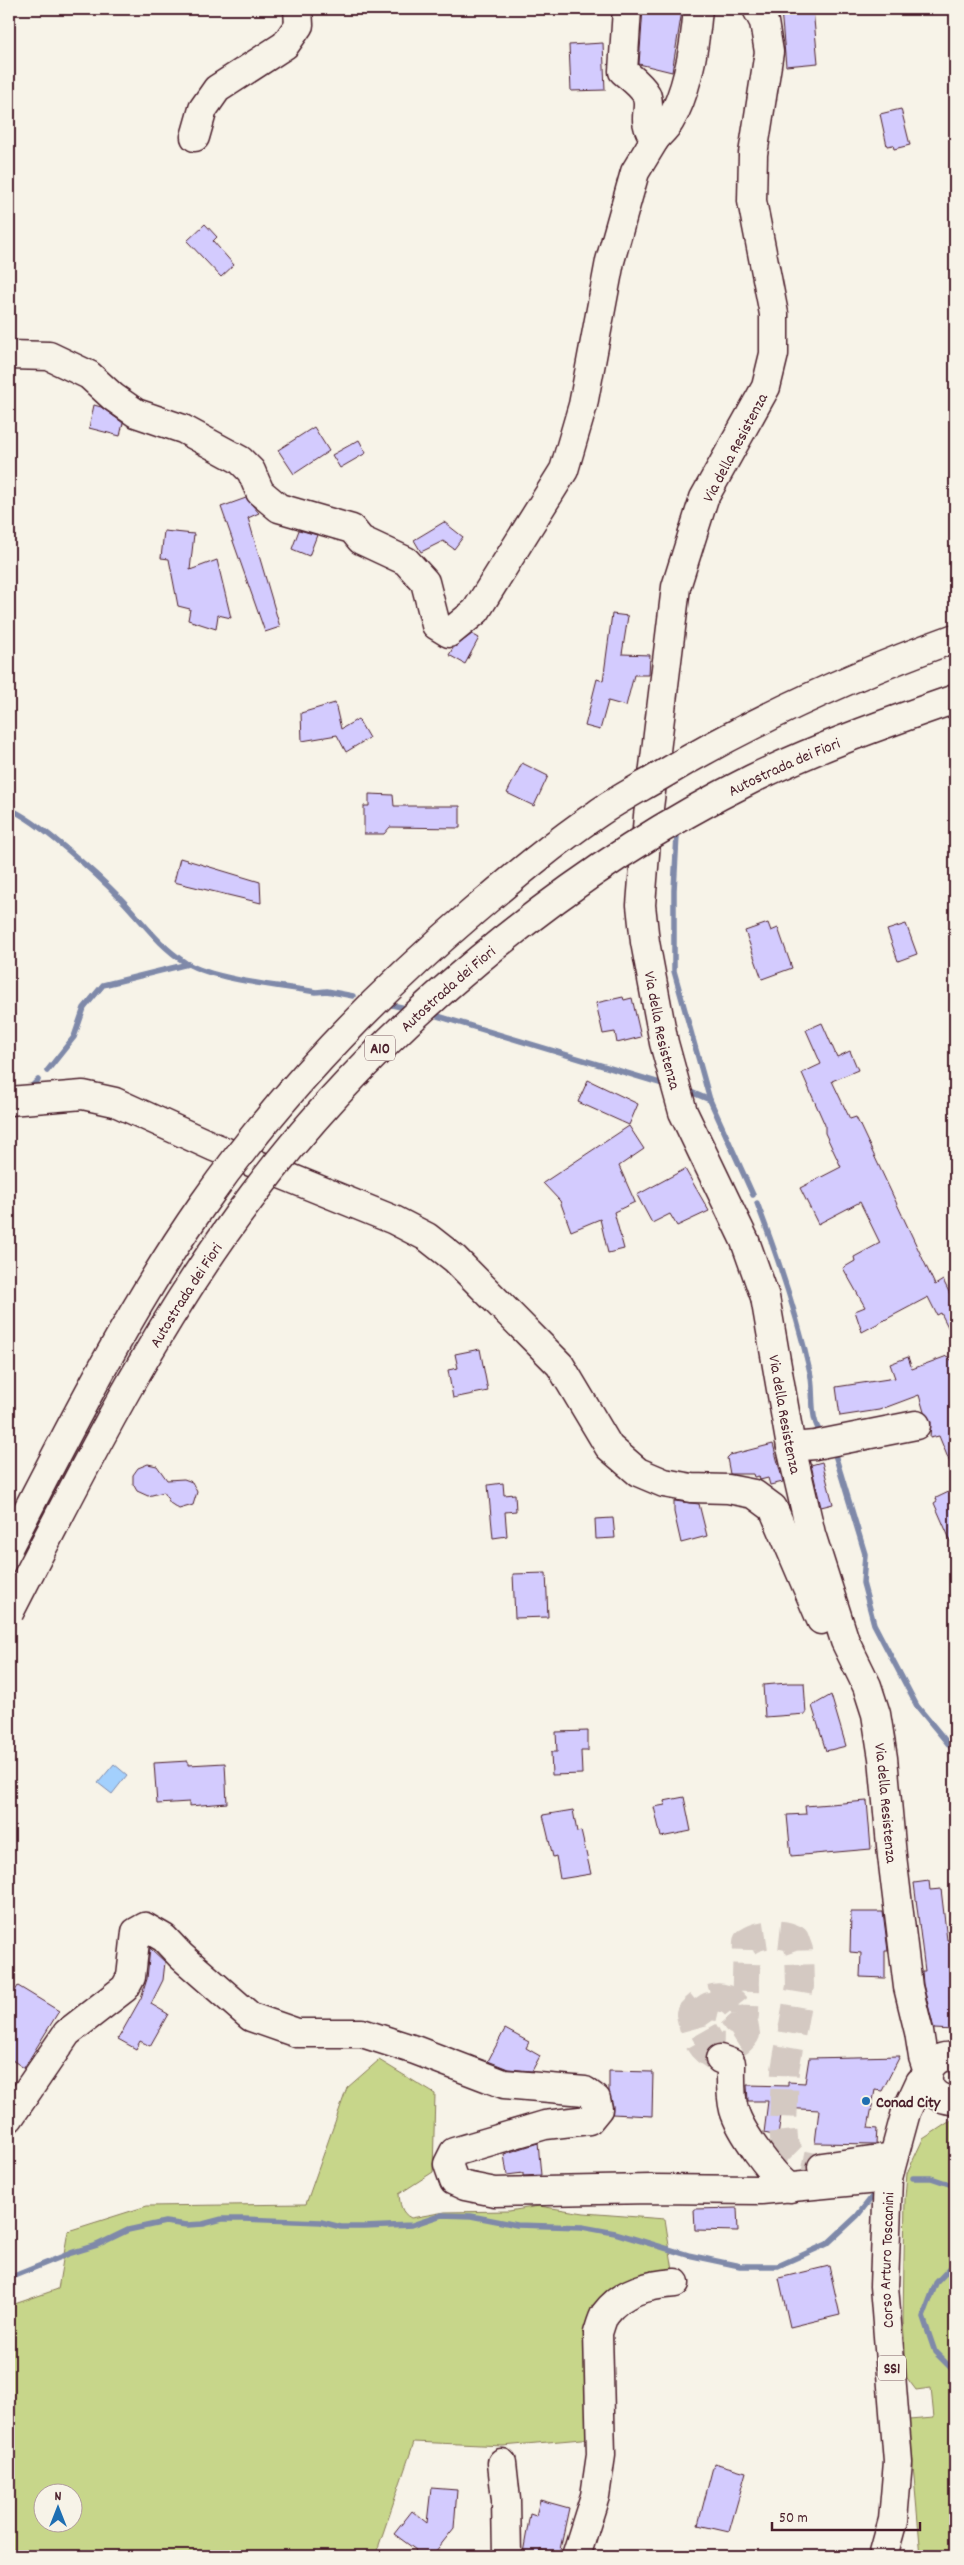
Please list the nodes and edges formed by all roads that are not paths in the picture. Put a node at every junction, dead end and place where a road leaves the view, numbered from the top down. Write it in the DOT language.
graph roads {
  1 [pos="298,9"];
  2 [pos="627,9"];
  3 [pos="698,9"];
  4 [pos="757,9"];
  5 [pos="195,137"];
  6 [pos="655,140"];
  7 [pos="9,355"];
  8 [pos="955,638"];
  9 [pos="955,699"];
  10 [pos="9,1101"];
  11 [pos="916,1425"];
  12 [pos="803,1446"];
  13 [pos="9,1546"];
  14 [pos="9,1613"];
  15 [pos="883,1758"];
  16 [pos="720,2059"];
  17 [pos="935,2062"];
  18 [pos="953,2099"];
  19 [pos="9,2118"];
  20 [pos="893,2160"];
  21 [pos="820,2168"];
  22 [pos="790,2188"];
  23 [pos="676,2283"];
  24 [pos="502,2463"];
  25 [pos="507,2556"];
  26 [pos="576,2556"];
  27 [pos="883,2556"];
  1 -- 5 [label="main road"];
  2 -- 6 [label="main road"];
  3 -- 6 [label="main road"];
  4 -- 12 [label="main road, Via della Resistenza"];
  6 -- 7 [label="main road"];
  8 -- 13 [label="main road, Autostrada dei Fiori / A10, bridge"];
  9 -- 14 [label="main road, Autostrada dei Fiori / A10, bridge"];
  10 -- 15 [label="main road"];
  11 -- 12 [label="main road"];
  12 -- 15 [label="main road, Via della Resistenza"];
  15 -- 17 [label="main road, Via della Resistenza"];
  16 -- 22 [label="main road"];
  17 -- 18 [label="main road"];
  17 -- 20 [label="main road, Corso Arturo Toscanini / SS1"];
  18 -- 20 [label="main road"];
  19 -- 22 [label="main road"];
  20 -- 21 [label="main road"];
  20 -- 22 [label="main road"];
  20 -- 27 [label="main road, Corso Arturo Toscanini / SS1"];
  23 -- 26 [label="main road"];
  24 -- 25 [label="main road"];
}
